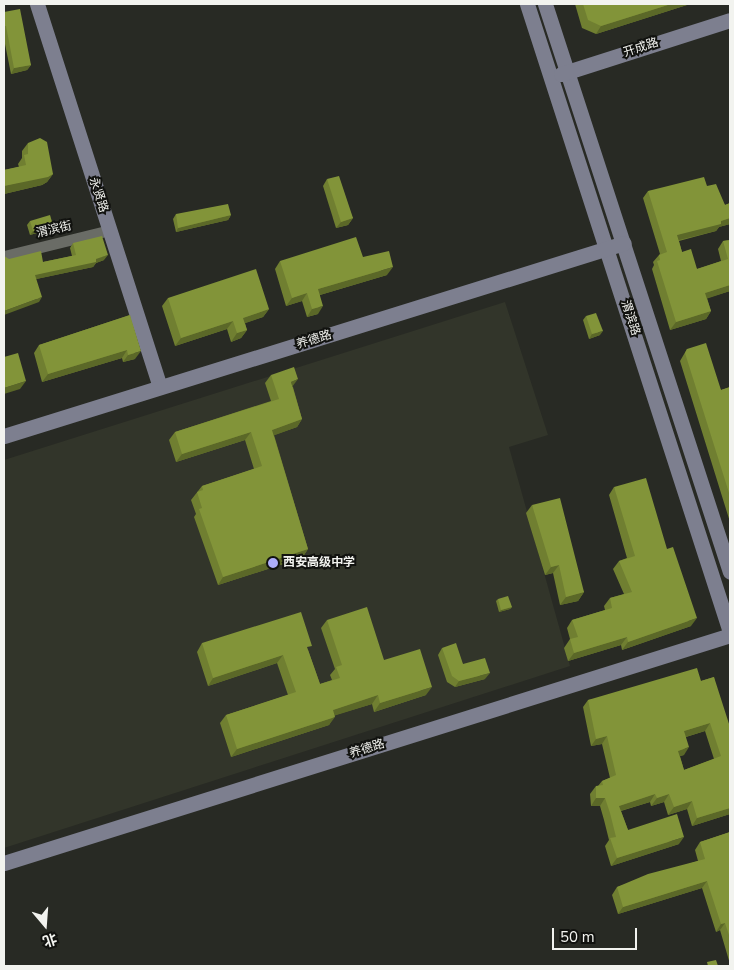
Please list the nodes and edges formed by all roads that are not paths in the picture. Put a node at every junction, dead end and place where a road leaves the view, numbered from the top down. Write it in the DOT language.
graph roads {
  1 [pos="36,4"];
  2 [pos="527,4"];
  3 [pos="545,4"];
  4 [pos="730,20"];
  5 [pos="569,72"];
  6 [pos="552,77"];
  7 [pos="110,230"];
  8 [pos="624,244"];
  9 [pos="608,249"];
  10 [pos="4,256"];
  11 [pos="160,387"];
  12 [pos="4,436"];
  13 [pos="730,572"];
  14 [pos="730,633"];
  15 [pos="4,864"];
  1 -- 7 [label="street, 永贤路"];
  2 -- 6 [label="street, 渭滨路"];
  3 -- 5 [label="street, 渭滨路"];
  4 -- 5 [label="street, 开成路"];
  5 -- 6 [label="street, 开成路"];
  5 -- 8 [label="street, 渭滨路"];
  6 -- 9 [label="street, 渭滨路"];
  7 -- 10 [label="street, 渭滨街"];
  7 -- 11 [label="street, 永贤路"];
  8 -- 9 [label="street, 养德路"];
  8 -- 13 [label="street, 渭滨路"];
  9 -- 11 [label="street, 养德路"];
  9 -- 14 [label="street, 渭滨路"];
  11 -- 12 [label="street, 养德路"];
  14 -- 15 [label="street, 养德路"];
}
